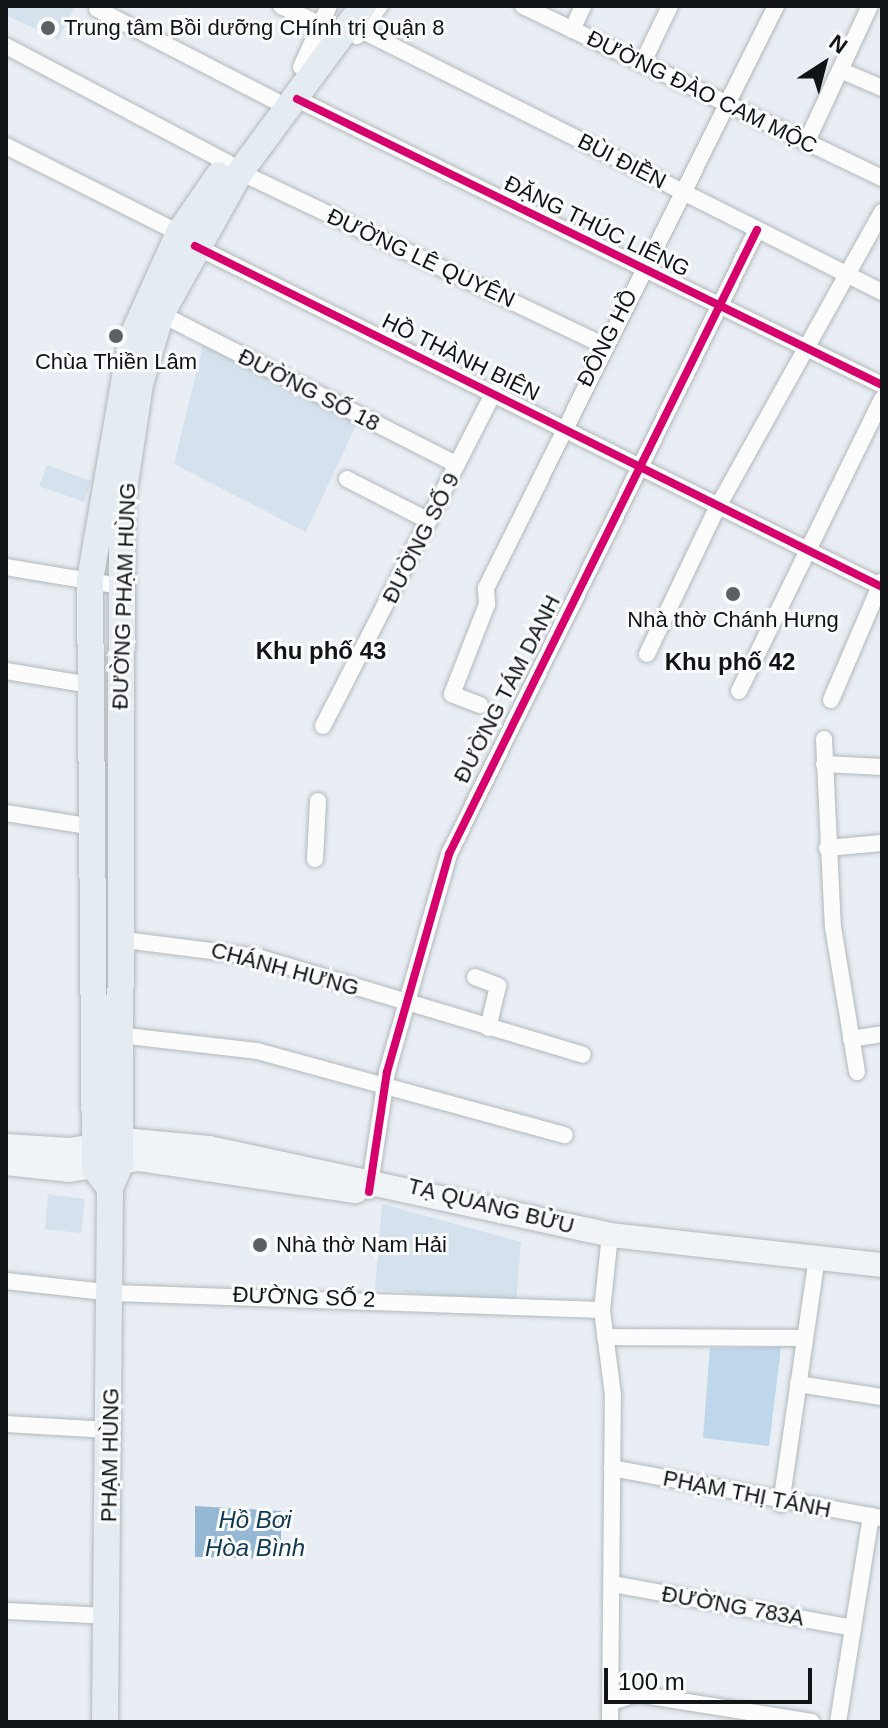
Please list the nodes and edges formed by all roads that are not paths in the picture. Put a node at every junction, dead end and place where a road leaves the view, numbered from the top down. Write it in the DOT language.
graph roads {
  1 [pos="281,6"];
  2 [pos="329,6"];
  3 [pos="346,6"];
  4 [pos="380,6"];
  5 [pos="523,6"];
  6 [pos="583,6"];
  7 [pos="670,6"];
  8 [pos="776,6"];
  9 [pos="870,6"];
  10 [pos="97,9"];
  11 [pos="363,18"];
  12 [pos="317,23"];
  13 [pos="572,30"];
  14 [pos="6,46"];
  15 [pos="642,64"];
  16 [pos="840,70"];
  17 [pos="304,76"];
  18 [pos="882,88"];
  19 [pos="728,106"];
  20 [pos="806,143"];
  21 [pos="6,146"];
  22 [pos="234,167"];
  23 [pos="882,178"];
  24 [pos="683,192"];
  25 [pos="882,212"];
  26 [pos="757,230"];
  27 [pos="187,239"];
  28 [pos="642,268"];
  29 [pos="843,273"];
  30 [pos="882,292"];
  31 [pos="719,305"];
  32 [pos="161,314"];
  33 [pos="603,345"];
  34 [pos="805,348"];
  35 [pos="882,385"];
  36 [pos="494,392"];
  37 [pos="882,399"];
  38 [pos="561,431"];
  39 [pos="457,465"];
  40 [pos="634,468"];
  41 [pos="347,479"];
  42 [pos="716,510"];
  43 [pos="429,521"];
  44 [pos="802,552"];
  45 [pos="6,567"];
  46 [pos="90,580"];
  47 [pos="881,585"];
  48 [pos="120,586"];
  49 [pos="647,654"];
  50 [pos="6,671"];
  51 [pos="91,685"];
  52 [pos="739,691"];
  53 [pos="831,700"];
  54 [pos="480,705"];
  55 [pos="323,726"];
  56 [pos="824,739"];
  57 [pos="824,764"];
  58 [pos="882,767"];
  59 [pos="318,801"];
  60 [pos="6,813"];
  61 [pos="93,827"];
  62 [pos="882,843"];
  63 [pos="827,848"];
  64 [pos="315,859"];
  65 [pos="117,939"];
  66 [pos="475,977"];
  67 [pos="404,1002"];
  68 [pos="488,1028"];
  69 [pos="882,1034"];
  70 [pos="119,1035"];
  71 [pos="851,1039"];
  72 [pos="583,1055"];
  73 [pos="857,1072"];
  74 [pos="384,1087"];
  75 [pos="565,1135"];
  76 [pos="6,1146"];
  77 [pos="108,1161"];
  78 [pos="6,1163"];
  79 [pos="369,1185"];
  80 [pos="609,1242"];
  81 [pos="816,1264"];
  82 [pos="882,1265"];
  83 [pos="882,1277"];
  84 [pos="6,1281"];
  85 [pos="113,1293"];
  86 [pos="602,1310"];
  87 [pos="605,1337"];
  88 [pos="805,1338"];
  89 [pos="798,1384"];
  90 [pos="882,1397"];
  91 [pos="6,1424"];
  92 [pos="109,1430"];
  93 [pos="612,1468"];
  94 [pos="781,1504"];
  95 [pos="876,1517"];
  96 [pos="613,1584"];
  97 [pos="6,1611"];
  98 [pos="108,1616"];
  99 [pos="853,1628"];
  100 [pos="612,1702"];
  101 [pos="105,1722"];
  102 [pos="610,1722"];
  103 [pos="812,1722"];
  104 [pos="838,1722"];
  1 -- 12 [label="street"];
  2 -- 12 [label="street, ĐƯỜNG PHẠM HÙNG"];
  3 -- 17 [label="main road"];
  4 -- 11 [label="street"];
  5 -- 13 [label="street, ĐƯỜNG ĐÀO CAM MỘC"];
  6 -- 13 [label="street"];
  7 -- 15 [label="street"];
  8 -- 19 [label="street, ĐÔNG HỒ"];
  9 -- 16 [label="street"];
  10 -- 17 [label="street, ĐẶNG THÚC LIÊNG"];
  11 -- 17 [label="main road"];
  11 -- 24 [label="street, BÙI ĐIỀN"];
  12 -- 17 [label="street, ĐƯỜNG PHẠM HÙNG"];
  13 -- 15 [label="street, ĐƯỜNG ĐÀO CAM MỘC"];
  14 -- 22 [label="street, ĐƯỜNG LÊ QUYÊN"];
  15 -- 19 [label="street, ĐƯỜNG ĐÀO CAM MỘC"];
  16 -- 18 [label="street"];
  16 -- 20 [label="street"];
  17 -- 22 [label="main road, ĐƯỜNG PHẠM HÙNG"];
  17 -- 28 [label="street, ĐẶNG THÚC LIÊNG"];
  19 -- 20 [label="street, ĐƯỜNG ĐÀO CAM MỘC"];
  19 -- 24 [label="street, ĐÔNG HỒ"];
  20 -- 23 [label="street, ĐƯỜNG ĐÀO CAM MỘC"];
  21 -- 27 [label="street, HỒ THÀNH BIÊN"];
  22 -- 27 [label="main road, ĐƯỜNG PHẠM HÙNG"];
  22 -- 33 [label="street, ĐƯỜNG LÊ QUYÊN"];
  24 -- 26 [label="street, BÙI ĐIỀN"];
  24 -- 28 [label="street, ĐÔNG HỒ"];
  25 -- 29 [label="street"];
  26 -- 29 [label="street, BÙI ĐIỀN"];
  26 -- 31 [label="street, ĐƯỜNG TÁM DANH"];
  27 -- 32 [label="main road, ĐƯỜNG PHẠM HÙNG"];
  27 -- 36 [label="street, HỒ THÀNH BIÊN"];
  27 -- 46 [label="main road, ĐƯỜNG PHẠM HÙNG"];
  28 -- 31 [label="street, ĐẶNG THÚC LIÊNG"];
  28 -- 33 [label="street, ĐÔNG HỒ"];
  29 -- 30 [label="street, BÙI ĐIỀN"];
  29 -- 34 [label="street"];
  31 -- 34 [label="street, ĐẶNG THÚC LIÊNG"];
  31 -- 40 [label="street, ĐƯỜNG TÁM DANH"];
  32 -- 39 [label="street, ĐƯỜNG SỐ 18"];
  32 -- 48 [label="main road, ĐƯỜNG PHẠM HÙNG"];
  33 -- 38 [label="street, ĐÔNG HỒ"];
  34 -- 35 [label="street, ĐẶNG THÚC LIÊNG"];
  34 -- 42 [label="street"];
  36 -- 38 [label="street, HỒ THÀNH BIÊN"];
  36 -- 39 [label="street, ĐƯỜNG SỐ 9"];
  37 -- 44 [label="street"];
  38 -- 40 [label="street, HỒ THÀNH BIÊN"];
  38 -- 54 [label="street, ĐÔNG HỒ"];
  39 -- 43 [label="street, ĐƯỜNG SỐ 9"];
  40 -- 42 [label="street, HỒ THÀNH BIÊN"];
  40 -- 67 [label="street, ĐƯỜNG TÁM DANH"];
  41 -- 43 [label="street"];
  42 -- 44 [label="street, HỒ THÀNH BIÊN"];
  42 -- 49 [label="street"];
  43 -- 55 [label="street, ĐƯỜNG SỐ 9"];
  44 -- 47 [label="street, HỒ THÀNH BIÊN"];
  44 -- 52 [label="street"];
  45 -- 46 [label="street"];
  46 -- 48 [label="street"];
  46 -- 51 [label="main road, ĐƯỜNG PHẠM HÙNG"];
  47 -- 53 [label="street"];
  48 -- 65 [label="main road, ĐƯỜNG PHẠM HÙNG"];
  50 -- 51 [label="street"];
  51 -- 61 [label="main road, ĐƯỜNG PHẠM HÙNG"];
  56 -- 57 [label="street"];
  57 -- 58 [label="street"];
  57 -- 63 [label="street"];
  59 -- 64 [label="street"];
  60 -- 61 [label="street"];
  61 -- 77 [label="main road, ĐƯỜNG PHẠM HÙNG"];
  62 -- 63 [label="street"];
  63 -- 71 [label="street"];
  65 -- 67 [label="street, CHÁNH HƯNG"];
  65 -- 70 [label="main road, ĐƯỜNG PHẠM HÙNG"];
  66 -- 68 [label="street"];
  67 -- 68 [label="street, CHÁNH HƯNG"];
  67 -- 74 [label="street, ĐƯỜNG TÁM DANH"];
  68 -- 72 [label="street, CHÁNH HƯNG"];
  69 -- 71 [label="street"];
  70 -- 74 [label="street"];
  70 -- 77 [label="main road, ĐƯỜNG PHẠM HÙNG"];
  71 -- 73 [label="street"];
  74 -- 75 [label="street"];
  74 -- 79 [label="street, ĐƯỜNG TÁM DANH"];
  76 -- 77 [label="main road, TẠ QUANG BỬU"];
  77 -- 78 [label="main road, TẠ QUANG BỬU"];
  77 -- 79 [label="main road, TẠ QUANG BỬU"];
  77 -- 85 [label="main road, PHẠM HÙNG"];
  79 -- 80 [label="main road, TẠ QUANG BỬU"];
  80 -- 81 [label="main road, TẠ QUANG BỬU"];
  80 -- 86 [label="street"];
  81 -- 82 [label="main road, TẠ QUANG BỬU"];
  81 -- 83 [label="main road, TẠ QUANG BỬU"];
  81 -- 88 [label="street"];
  84 -- 85 [label="street, ĐƯỜNG SỐ 2"];
  85 -- 86 [label="street, ĐƯỜNG SỐ 2"];
  85 -- 92 [label="main road, PHẠM HÙNG"];
  86 -- 87 [label="street"];
  87 -- 88 [label="street"];
  87 -- 93 [label="street"];
  88 -- 89 [label="street"];
  89 -- 90 [label="street"];
  89 -- 94 [label="street"];
  91 -- 92 [label="street"];
  92 -- 98 [label="main road, PHẠM HÙNG"];
  93 -- 94 [label="street, PHẠM THỊ TÁNH"];
  93 -- 96 [label="street"];
  94 -- 95 [label="street, PHẠM THỊ TÁNH"];
  95 -- 99 [label="street"];
  96 -- 99 [label="street, ĐƯỜNG 783A"];
  96 -- 100 [label="street"];
  97 -- 98 [label="street"];
  98 -- 101 [label="main road, PHẠM HÙNG"];
  99 -- 104 [label="street"];
  100 -- 102 [label="street"];
  100 -- 103 [label="street"];
}
